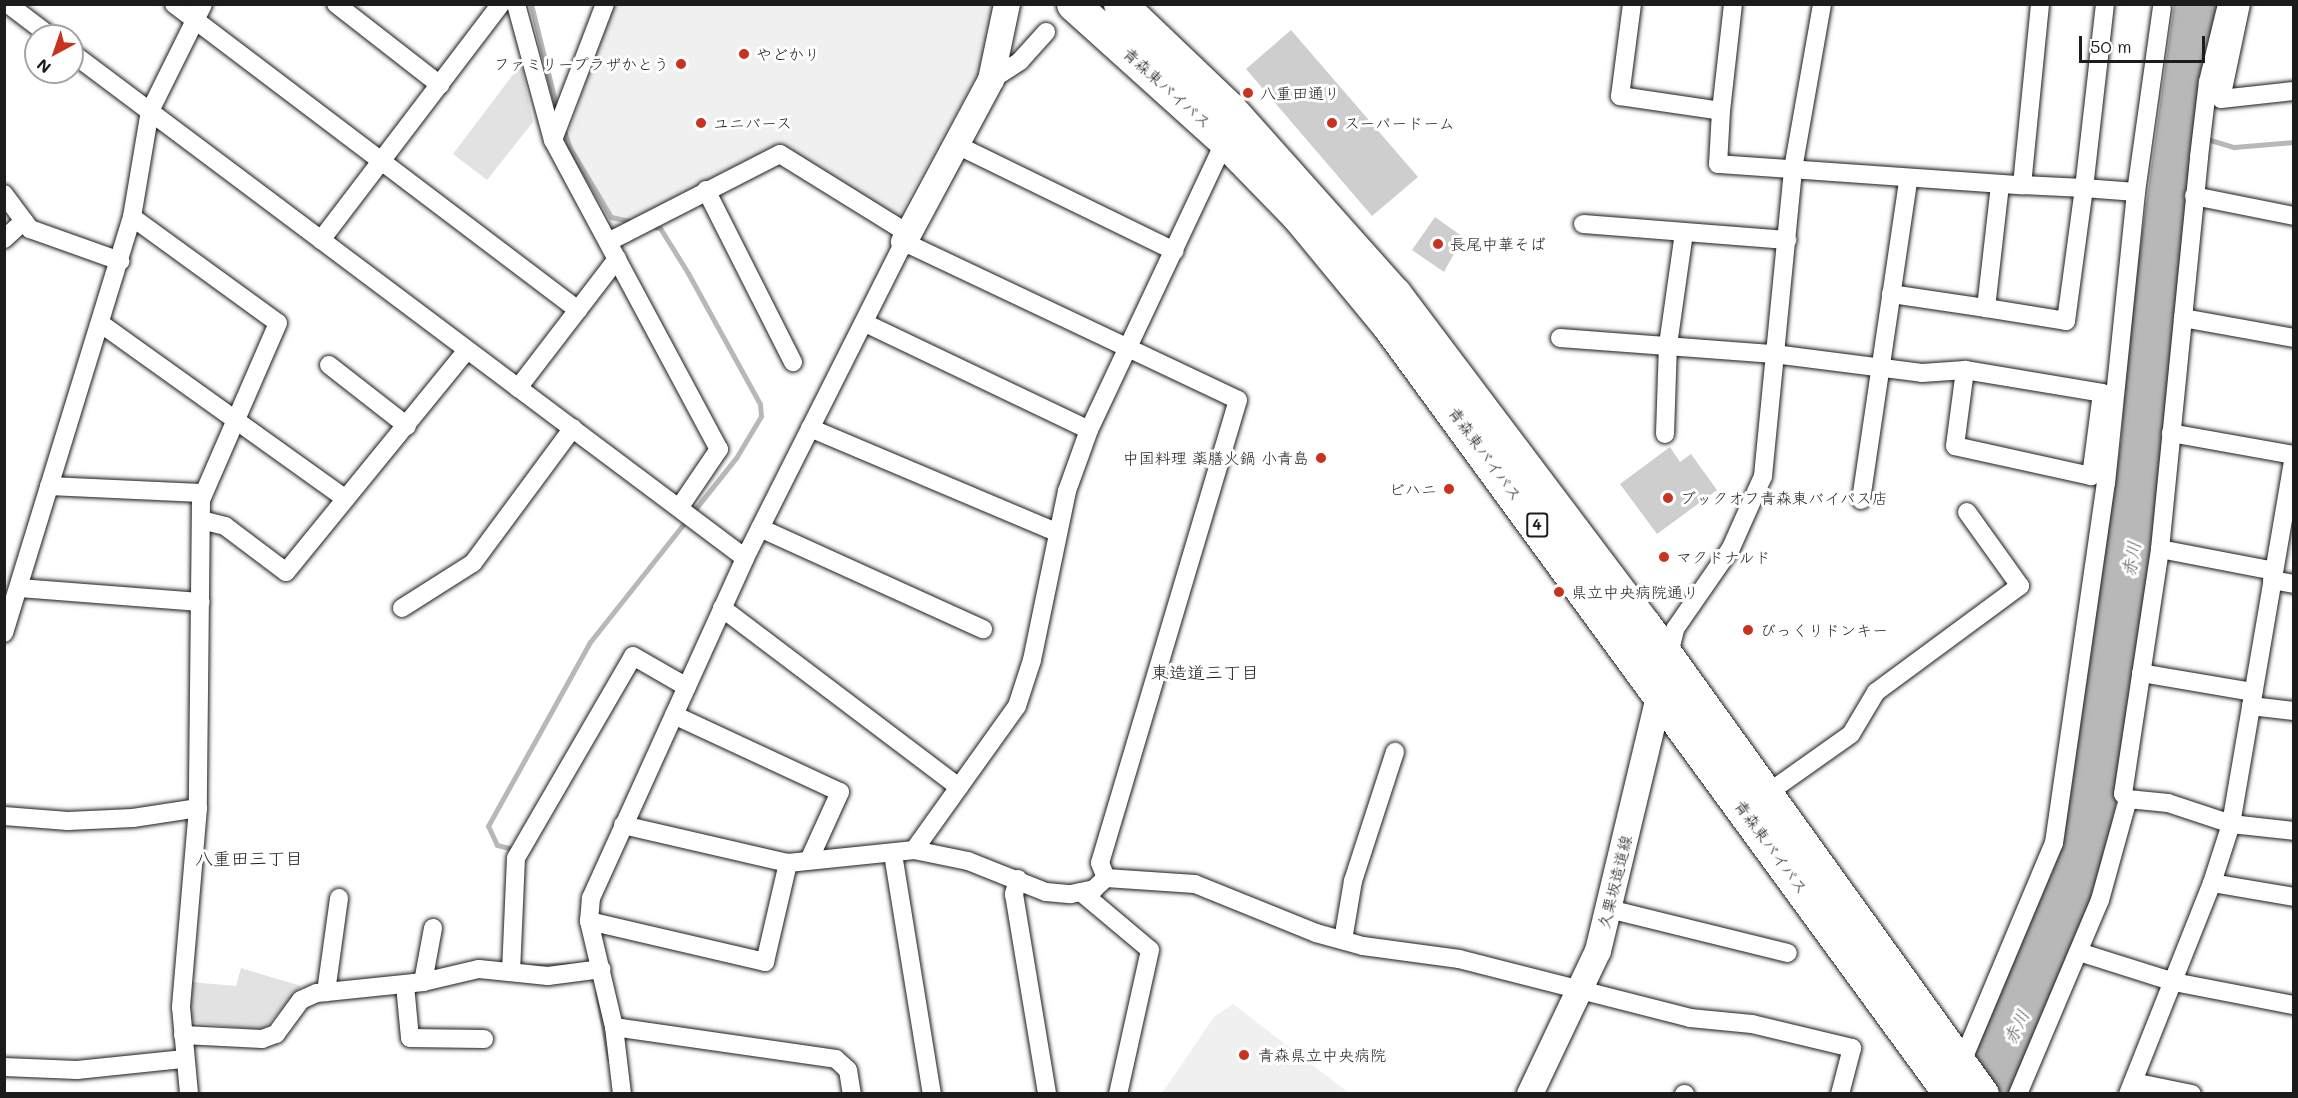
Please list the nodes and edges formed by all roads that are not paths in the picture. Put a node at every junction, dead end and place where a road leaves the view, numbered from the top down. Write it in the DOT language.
graph roads {
  1 [pos="8,4"];
  2 [pos="174,4"];
  3 [pos="203,4"];
  4 [pos="336,4"];
  5 [pos="605,4"];
  6 [pos="1007,4"];
  7 [pos="1073,4"];
  8 [pos="1120,4"];
  9 [pos="1632,4"];
  10 [pos="1733,4"];
  11 [pos="1822,4"];
  12 [pos="2040,4"];
  13 [pos="2105,4"];
  14 [pos="2227,4"];
  15 [pos="2241,4"];
  16 [pos="502,6"];
  17 [pos="2162,8"];
  18 [pos="196,22"];
  19 [pos="34,24"];
  20 [pos="1046,32"];
  21 [pos="84,62"];
  22 [pos="992,80"];
  23 [pos="440,85"];
  24 [pos="2294,91"];
  25 [pos="150,111"];
  26 [pos="1721,111"];
  27 [pos="553,140"];
  28 [pos="1225,141"];
  29 [pos="957,145"];
  30 [pos="384,162"];
  31 [pos="1793,169"];
  32 [pos="1908,180"];
  33 [pos="2000,185"];
  34 [pos="2022,185"];
  35 [pos="2084,188"];
  36 [pos="706,190"];
  37 [pos="2136,192"];
  38 [pos="4,194"];
  39 [pos="2194,196"];
  40 [pos="2294,216"];
  41 [pos="132,217"];
  42 [pos="24,221"];
  43 [pos="1583,224"];
  44 [pos="1684,232"];
  45 [pos="907,238"];
  46 [pos="4,239"];
  47 [pos="321,240"];
  48 [pos="1786,240"];
  49 [pos="608,242"];
  50 [pos="1174,251"];
  51 [pos="617,259"];
  52 [pos="120,261"];
  53 [pos="1891,294"];
  54 [pos="1986,308"];
  55 [pos="578,310"];
  56 [pos="2183,318"];
  57 [pos="865,322"];
  58 [pos="100,323"];
  59 [pos="1560,338"];
  60 [pos="2294,338"];
  61 [pos="1668,345"];
  62 [pos="1126,349"];
  63 [pos="467,350"];
  64 [pos="1774,354"];
  65 [pos="794,362"];
  66 [pos="329,364"];
  67 [pos="1879,366"];
  68 [pos="1965,370"];
  69 [pos="518,387"];
  70 [pos="236,419"];
  71 [pos="407,426"];
  72 [pos="810,428"];
  73 [pos="573,429"];
  74 [pos="1089,430"];
  75 [pos="2171,433"];
  76 [pos="1665,434"];
  77 [pos="2292,468"];
  78 [pos="49,486"];
  79 [pos="201,493"];
  80 [pos="346,499"];
  81 [pos="1861,500"];
  82 [pos="679,508"];
  83 [pos="1967,512"];
  84 [pos="201,520"];
  85 [pos="760,528"];
  86 [pos="1058,533"];
  87 [pos="2160,549"];
  88 [pos="745,558"];
  89 [pos="2273,575"];
  90 [pos="2294,584"];
  91 [pos="19,588"];
  92 [pos="200,602"];
  93 [pos="402,608"];
  94 [pos="722,609"];
  95 [pos="982,629"];
  96 [pos="4,633"];
  97 [pos="1667,660"];
  98 [pos="2141,673"];
  99 [pos="687,687"];
  100 [pos="1659,693"];
  101 [pos="2252,699"];
  102 [pos="2294,711"];
  103 [pos="674,715"];
  104 [pos="1395,752"];
  105 [pos="959,787"];
  106 [pos="1765,795"];
  107 [pos="2128,799"];
  108 [pos="198,808"];
  109 [pos="4,816"];
  110 [pos="2231,824"];
  111 [pos="623,825"];
  112 [pos="2294,831"];
  113 [pos="914,850"];
  114 [pos="893,854"];
  115 [pos="810,858"];
  116 [pos="788,863"];
  117 [pos="1106,878"];
  118 [pos="1018,879"];
  119 [pos="2212,883"];
  120 [pos="1081,892"];
  121 [pos="2294,897"];
  122 [pos="339,898"];
  123 [pos="1609,909"];
  124 [pos="589,921"];
  125 [pos="433,928"];
  126 [pos="1342,940"];
  127 [pos="2079,952"];
  128 [pos="1788,953"];
  129 [pos="602,969"];
  130 [pos="511,972"];
  131 [pos="423,982"];
  132 [pos="2174,982"];
  133 [pos="405,985"];
  134 [pos="1581,989"];
  135 [pos="326,992"];
  136 [pos="2294,1005"];
  137 [pos="614,1027"];
  138 [pos="183,1035"];
  139 [pos="484,1039"];
  140 [pos="184,1059"];
  141 [pos="4,1067"];
  142 [pos="1952,1086"];
  143 [pos="2131,1088"];
  144 [pos="189,1094"];
  145 [pos="622,1094"];
  146 [pos="852,1094"];
  147 [pos="932,1094"];
  148 [pos="1047,1094"];
  149 [pos="1118,1094"];
  150 [pos="1530,1094"];
  151 [pos="1840,1094"];
  152 [pos="1982,1094"];
  153 [pos="2018,1094"];
  154 [pos="2193,1094"];
  1 -- 19 [label="street"];
  2 -- 18 [label="street"];
  3 -- 18 [label="street"];
  4 -- 23 [label="street"];
  5 -- 27 [label="street"];
  6 -- 22 [label="main road"];
  7 -- 28 [label="highway, 青森東バイパス / 4"];
  8 -- 97 [label="highway, 青森東バイパス / 4"];
  9 -- 26 [label="street"];
  10 -- 26 [label="street"];
  11 -- 31 [label="street"];
  12 -- 34 [label="street"];
  13 -- 35 [label="street"];
  14 -- 39 [label="street"];
  15 -- 24 [label="street"];
  16 -- 23 [label="street"];
  16 -- 27 [label="street"];
  17 -- 37 [label="street"];
  18 -- 25 [label="street"];
  18 -- 30 [label="street"];
  20 -- 22 [label="street"];
  21 -- 25 [label="street"];
  22 -- 29 [label="main road"];
  23 -- 30 [label="street"];
  25 -- 41 [label="street"];
  25 -- 47 [label="street"];
  26 -- 31 [label="street"];
  27 -- 49 [label="street"];
  28 -- 50 [label="street"];
  28 -- 100 [label="highway, 青森東バイパス / 4"];
  29 -- 45 [label="main road"];
  29 -- 50 [label="street"];
  30 -- 47 [label="street"];
  30 -- 55 [label="street"];
  31 -- 32 [label="street"];
  31 -- 48 [label="street"];
  32 -- 33 [label="street"];
  32 -- 53 [label="street"];
  33 -- 34 [label="street"];
  33 -- 54 [label="street"];
  34 -- 35 [label="street"];
  35 -- 37 [label="street"];
  35 -- 54 [label="street"];
  36 -- 45 [label="street"];
  36 -- 49 [label="street"];
  36 -- 65 [label="street"];
  37 -- 142 [label="street"];
  38 -- 42 [label="street"];
  39 -- 40 [label="street"];
  39 -- 56 [label="street"];
  41 -- 52 [label="street"];
  41 -- 70 [label="street"];
  42 -- 46 [label="street"];
  42 -- 52 [label="street"];
  43 -- 44 [label="street"];
  44 -- 48 [label="street"];
  44 -- 61 [label="street"];
  45 -- 57 [label="street"];
  45 -- 62 [label="street"];
  47 -- 63 [label="street"];
  48 -- 64 [label="street"];
  49 -- 51 [label="street"];
  50 -- 62 [label="street"];
  51 -- 55 [label="street"];
  51 -- 82 [label="street"];
  52 -- 58 [label="street"];
  53 -- 54 [label="street"];
  53 -- 67 [label="street"];
  55 -- 69 [label="street"];
  56 -- 60 [label="street"];
  56 -- 75 [label="street"];
  57 -- 72 [label="street"];
  57 -- 74 [label="street"];
  58 -- 70 [label="street"];
  58 -- 78 [label="street"];
  59 -- 61 [label="street"];
  61 -- 64 [label="street"];
  61 -- 76 [label="street"];
  62 -- 74 [label="street"];
  62 -- 117 [label="street"];
  63 -- 69 [label="street"];
  63 -- 71 [label="street"];
  64 -- 67 [label="street"];
  64 -- 97 [label="street"];
  66 -- 71 [label="street"];
  67 -- 68 [label="street"];
  67 -- 81 [label="street"];
  68 -- 68 [label="street"];
  69 -- 73 [label="street"];
  70 -- 79 [label="street"];
  70 -- 80 [label="street"];
  71 -- 80 [label="street"];
  72 -- 85 [label="street"];
  72 -- 86 [label="street"];
  73 -- 82 [label="street"];
  73 -- 93 [label="street"];
  74 -- 86 [label="street"];
  75 -- 77 [label="street"];
  75 -- 87 [label="street"];
  77 -- 89 [label="street"];
  78 -- 79 [label="street"];
  78 -- 91 [label="street"];
  79 -- 84 [label="street"];
  80 -- 84 [label="street"];
  82 -- 88 [label="street"];
  83 -- 106 [label="street"];
  84 -- 92 [label="street"];
  85 -- 88 [label="street"];
  85 -- 95 [label="street"];
  86 -- 105 [label="street"];
  87 -- 89 [label="street"];
  87 -- 98 [label="street"];
  88 -- 94 [label="street"];
  89 -- 90 [label="street"];
  89 -- 101 [label="street"];
  91 -- 92 [label="street"];
  91 -- 96 [label="street"];
  92 -- 108 [label="street"];
  94 -- 99 [label="street"];
  94 -- 105 [label="street"];
  97 -- 100 [label="main road, 久栗坂造道線"];
  97 -- 106 [label="highway, 青森東バイパス / 4"];
  98 -- 101 [label="street"];
  98 -- 107 [label="street"];
  99 -- 103 [label="street"];
  99 -- 130 [label="street"];
  100 -- 123 [label="main road, 久栗坂造道線"];
  100 -- 142 [label="highway, 青森東バイパス / 4"];
  101 -- 102 [label="street"];
  101 -- 110 [label="street"];
  103 -- 111 [label="street"];
  103 -- 115 [label="street"];
  104 -- 126 [label="street"];
  105 -- 113 [label="street"];
  106 -- 142 [label="highway, 青森東バイパス / 4"];
  107 -- 110 [label="street"];
  107 -- 127 [label="street"];
  108 -- 109 [label="street"];
  108 -- 138 [label="street"];
  110 -- 112 [label="street"];
  110 -- 119 [label="street"];
  111 -- 116 [label="street"];
  111 -- 124 [label="street"];
  113 -- 114 [label="street"];
  113 -- 118 [label="street"];
  114 -- 115 [label="street"];
  114 -- 147 [label="street"];
  115 -- 116 [label="street"];
  116 -- 124 [label="street"];
  117 -- 120 [label="street"];
  117 -- 126 [label="street"];
  118 -- 120 [label="street"];
  118 -- 148 [label="street"];
  119 -- 121 [label="street"];
  119 -- 132 [label="street"];
  120 -- 149 [label="street"];
  122 -- 135 [label="street"];
  123 -- 128 [label="street"];
  123 -- 134 [label="main road, 久栗坂造道線"];
  124 -- 129 [label="street"];
  125 -- 131 [label="street"];
  126 -- 134 [label="street"];
  127 -- 132 [label="street"];
  127 -- 153 [label="street"];
  129 -- 130 [label="street"];
  129 -- 137 [label="street"];
  130 -- 131 [label="street"];
  131 -- 133 [label="street"];
  132 -- 136 [label="street"];
  132 -- 143 [label="street"];
  133 -- 135 [label="street"];
  133 -- 139 [label="street"];
  134 -- 150 [label="main road, 久栗坂造道線"];
  134 -- 151 [label="street"];
  135 -- 138 [label="street"];
  137 -- 145 [label="street"];
  137 -- 146 [label="street"];
  138 -- 140 [label="street"];
  140 -- 141 [label="street"];
  140 -- 144 [label="street"];
  142 -- 152 [label="highway, 青森東バイパス / 4"];
  143 -- 154 [label="street"];
}
